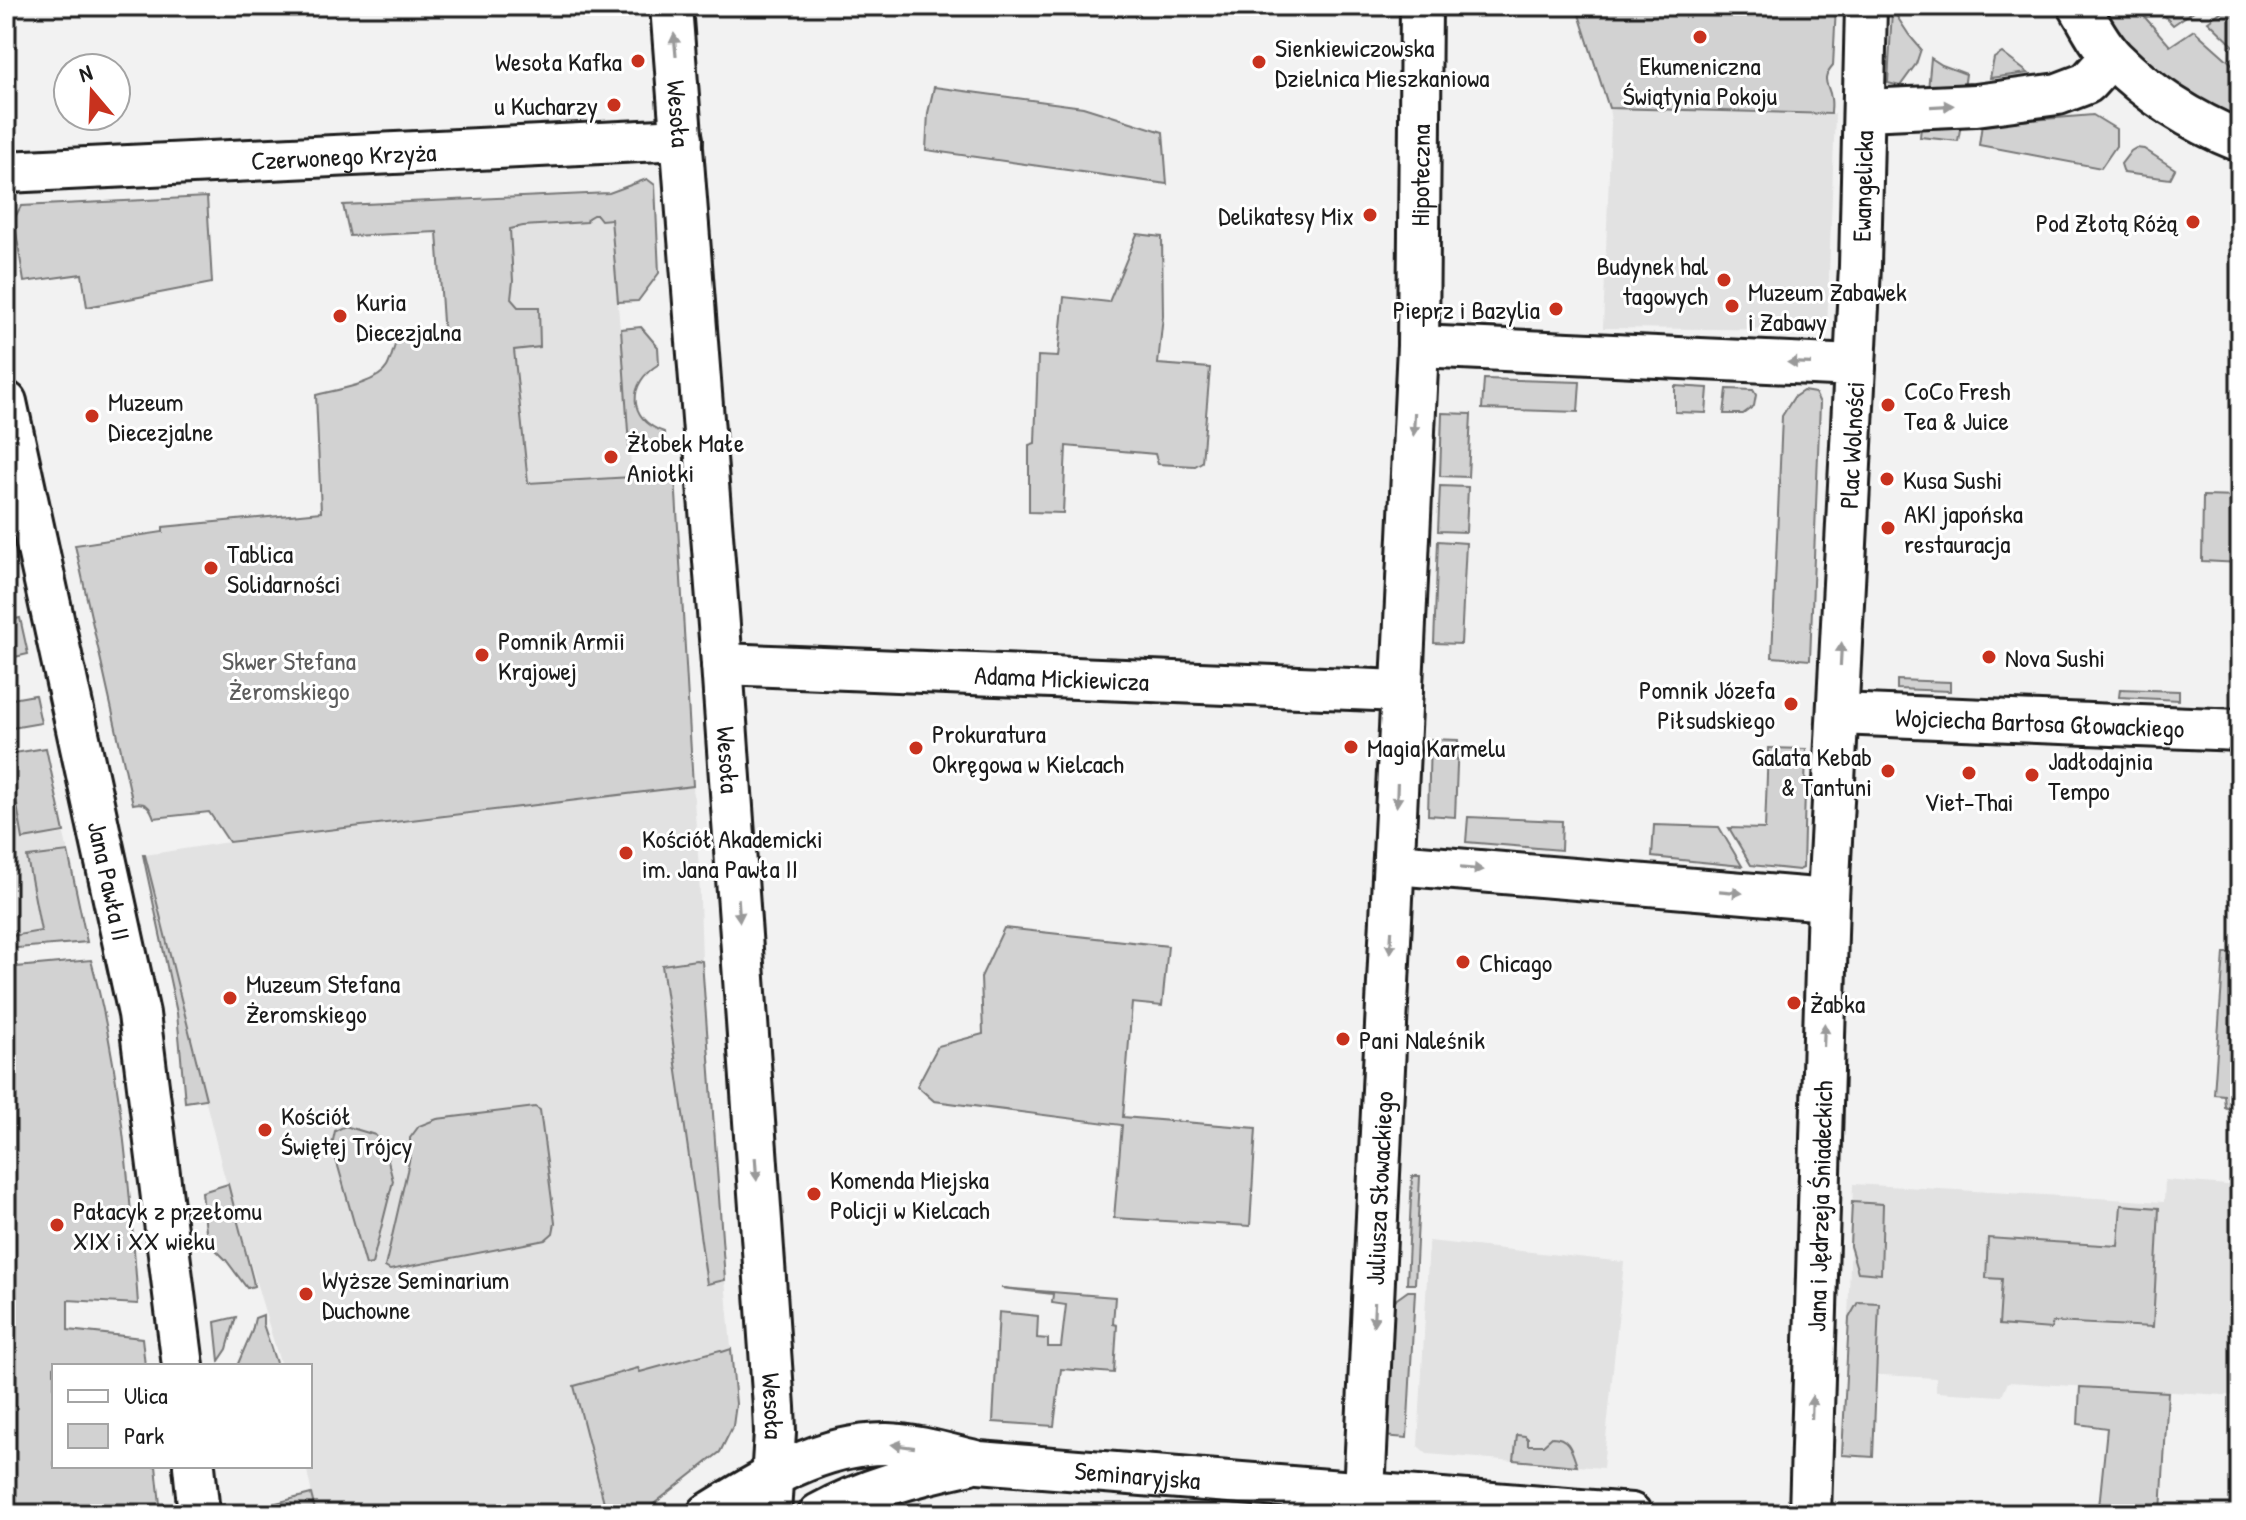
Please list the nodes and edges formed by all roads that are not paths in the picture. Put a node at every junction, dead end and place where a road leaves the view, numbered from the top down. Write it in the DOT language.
graph roads {
  1 [pos="671,6"];
  2 [pos="1421,6"];
  3 [pos="1866,6"];
  4 [pos="2079,6"];
  5 [pos="2111,57"];
  6 [pos="1864,110"];
  7 [pos="682,139"];
  8 [pos="2240,141"];
  9 [pos="6,172"];
  10 [pos="1418,346"];
  11 [pos="1855,366"];
  12 [pos="6,402"];
  13 [pos="722,664"];
  14 [pos="1402,691"];
  15 [pos="1838,714"];
  16 [pos="2240,730"];
  17 [pos="1395,864"];
  18 [pos="1828,900"];
  19 [pos="183,1364"];
  20 [pos="979,1462"];
  21 [pos="194,1468"];
  22 [pos="771,1496"];
  23 [pos="1364,1503"];
  24 [pos="199,1514"];
  25 [pos="708,1514"];
  26 [pos="819,1514"];
  27 [pos="1631,1514"];
  28 [pos="1810,1514"];
  7 -- 1 [label="street, Wesoła, one-way"];
  2 -- 10 [label="street, Hipoteczna"];
  3 -- 6 [label="street, Ewangelicka"];
  4 -- 5 [label="street"];
  6 -- 5 [label="street, one-way"];
  5 -- 8 [label="street"];
  6 -- 11 [label="street, Ewangelicka"];
  7 -- 9 [label="street, Czerwonego Krzyża"];
  7 -- 13 [label="street, Wesoła"];
  11 -- 10 [label="street, Plac Wolności, one-way"];
  10 -- 14 [label="street, one-way"];
  15 -- 11 [label="street, Plac Wolności, one-way"];
  12 -- 19 [label="street, Jana Pawła II"];
  13 -- 14 [label="street, Adama Mickiewicza"];
  13 -- 22 [label="street, Wesoła, one-way"];
  14 -- 17 [label="street, one-way"];
  15 -- 16 [label="street, Wojciecha Bartosa Głowackiego"];
  15 -- 18 [label="street, Plac Wolności"];
  17 -- 18 [label="street, one-way"];
  17 -- 23 [label="street, Juliusza Słowackiego, one-way"];
  28 -- 18 [label="street, Jana i Jędrzeja Śniadeckich, one-way"];
  20 -- 22 [label="street, Seminaryjska, one-way"];
  20 -- 23 [label="street, Seminaryjska"];
  20 -- 26 [label="street, Seminaryjska"];
  21 -- 24 [label="street"];
  22 -- 25 [label="street, Seminaryjska"];
  23 -- 27 [label="street, Seminaryjska"];
}
